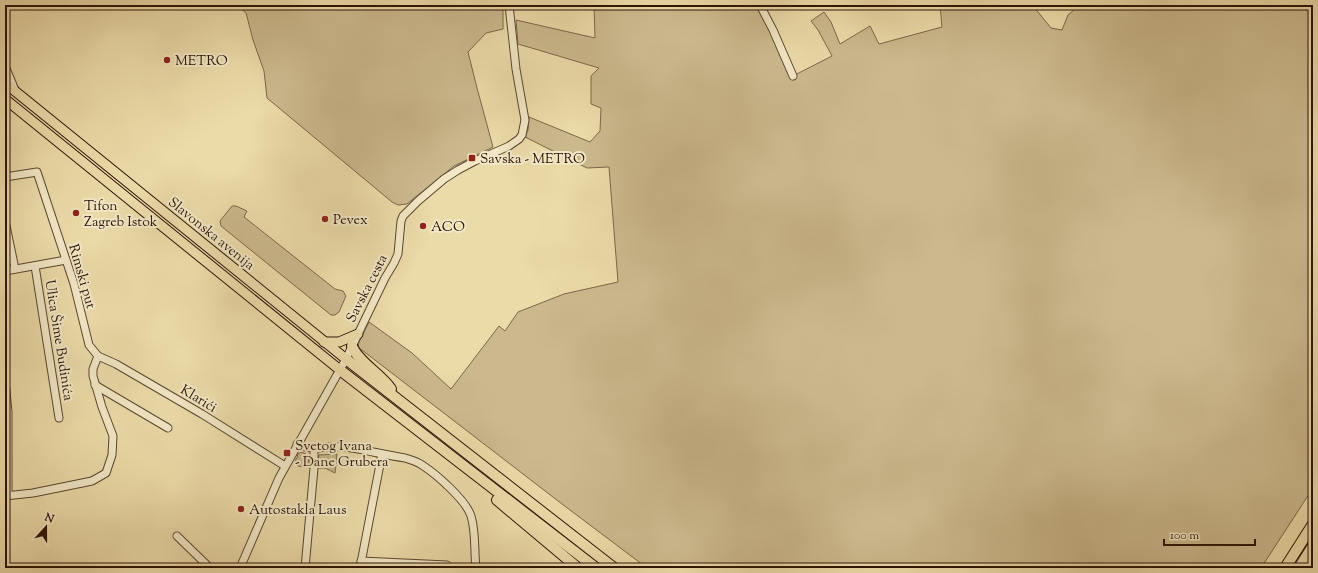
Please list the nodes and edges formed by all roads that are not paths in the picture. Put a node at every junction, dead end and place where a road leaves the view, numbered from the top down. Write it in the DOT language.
graph roads {
  1 [pos="509,5"];
  2 [pos="760,5"];
  3 [pos="5,66"];
  4 [pos="792,76"];
  5 [pos="5,84"];
  6 [pos="16,92"];
  7 [pos="5,99"];
  8 [pos="5,177"];
  9 [pos="5,221"];
  10 [pos="66,260"];
  11 [pos="35,266"];
  12 [pos="15,269"];
  13 [pos="5,271"];
  14 [pos="358,334"];
  15 [pos="324,342"];
  16 [pos="352,346"];
  17 [pos="98,356"];
  18 [pos="346,359"];
  19 [pos="340,370"];
  20 [pos="5,381"];
  21 [pos="95,385"];
  22 [pos="396,398"];
  23 [pos="59,418"];
  24 [pos="168,428"];
  25 [pos="297,444"];
  26 [pos="314,449"];
  27 [pos="382,454"];
  28 [pos="285,466"];
  29 [pos="481,480"];
  30 [pos="6,496"];
  31 [pos="1313,524"];
  32 [pos="177,536"];
  33 [pos="1303,540"];
  34 [pos="1313,546"];
  35 [pos="361,564"];
  36 [pos="1313,564"];
  37 [pos="447,565"];
  38 [pos="210,568"];
  39 [pos="240,568"];
  40 [pos="305,568"];
  41 [pos="476,568"];
  42 [pos="578,568"];
  43 [pos="596,568"];
  44 [pos="614,568"];
  45 [pos="1278,568"];
  46 [pos="1285,568"];
  47 [pos="1299,568"];
  48 [pos="1310,568"];
  1 -- 14 [label="street, Savska cesta"];
  2 -- 4 [label="street"];
  3 -- 6 [label="street"];
  5 -- 6 [label="main road, Slavonska avenija"];
  6 -- 15 [label="main road, Slavonska avenija"];
  7 -- 19 [label="main road, Slavonska avenija"];
  8 -- 10 [label="street, Rimski put"];
  9 -- 12 [label="street"];
  10 -- 11 [label="street"];
  10 -- 17 [label="street, Rimski put"];
  11 -- 12 [label="street"];
  11 -- 23 [label="street, Ulica Šime Budinića"];
  12 -- 13 [label="street"];
  14 -- 15 [label="main road"];
  14 -- 16 [label="street, Savska cesta"];
  15 -- 18 [label="main road, Slavonska avenija"];
  16 -- 18 [label="street, Savska cesta"];
  16 -- 22 [label="highway"];
  17 -- 21 [label="street"];
  17 -- 28 [label="street, Klarići"];
  18 -- 19 [label="street, Savska cesta"];
  18 -- 22 [label="highway"];
  19 -- 25 [label="street, Savska cesta"];
  19 -- 29 [label="highway"];
  20 -- 30 [label="street"];
  21 -- 24 [label="street"];
  21 -- 30 [label="street"];
  22 -- 44 [label="highway"];
  25 -- 26 [label="street"];
  25 -- 28 [label="street, Savska cesta"];
  26 -- 27 [label="street"];
  26 -- 40 [label="street"];
  27 -- 35 [label="street"];
  27 -- 41 [label="street"];
  28 -- 39 [label="street, Savska cesta"];
  29 -- 42 [label="highway"];
  29 -- 43 [label="highway"];
  31 -- 33 [label="highway"];
  32 -- 38 [label="street"];
  33 -- 45 [label="highway"];
  33 -- 46 [label="highway"];
  34 -- 47 [label="highway"];
  35 -- 37 [label="street"];
  36 -- 48 [label="highway"];
}
